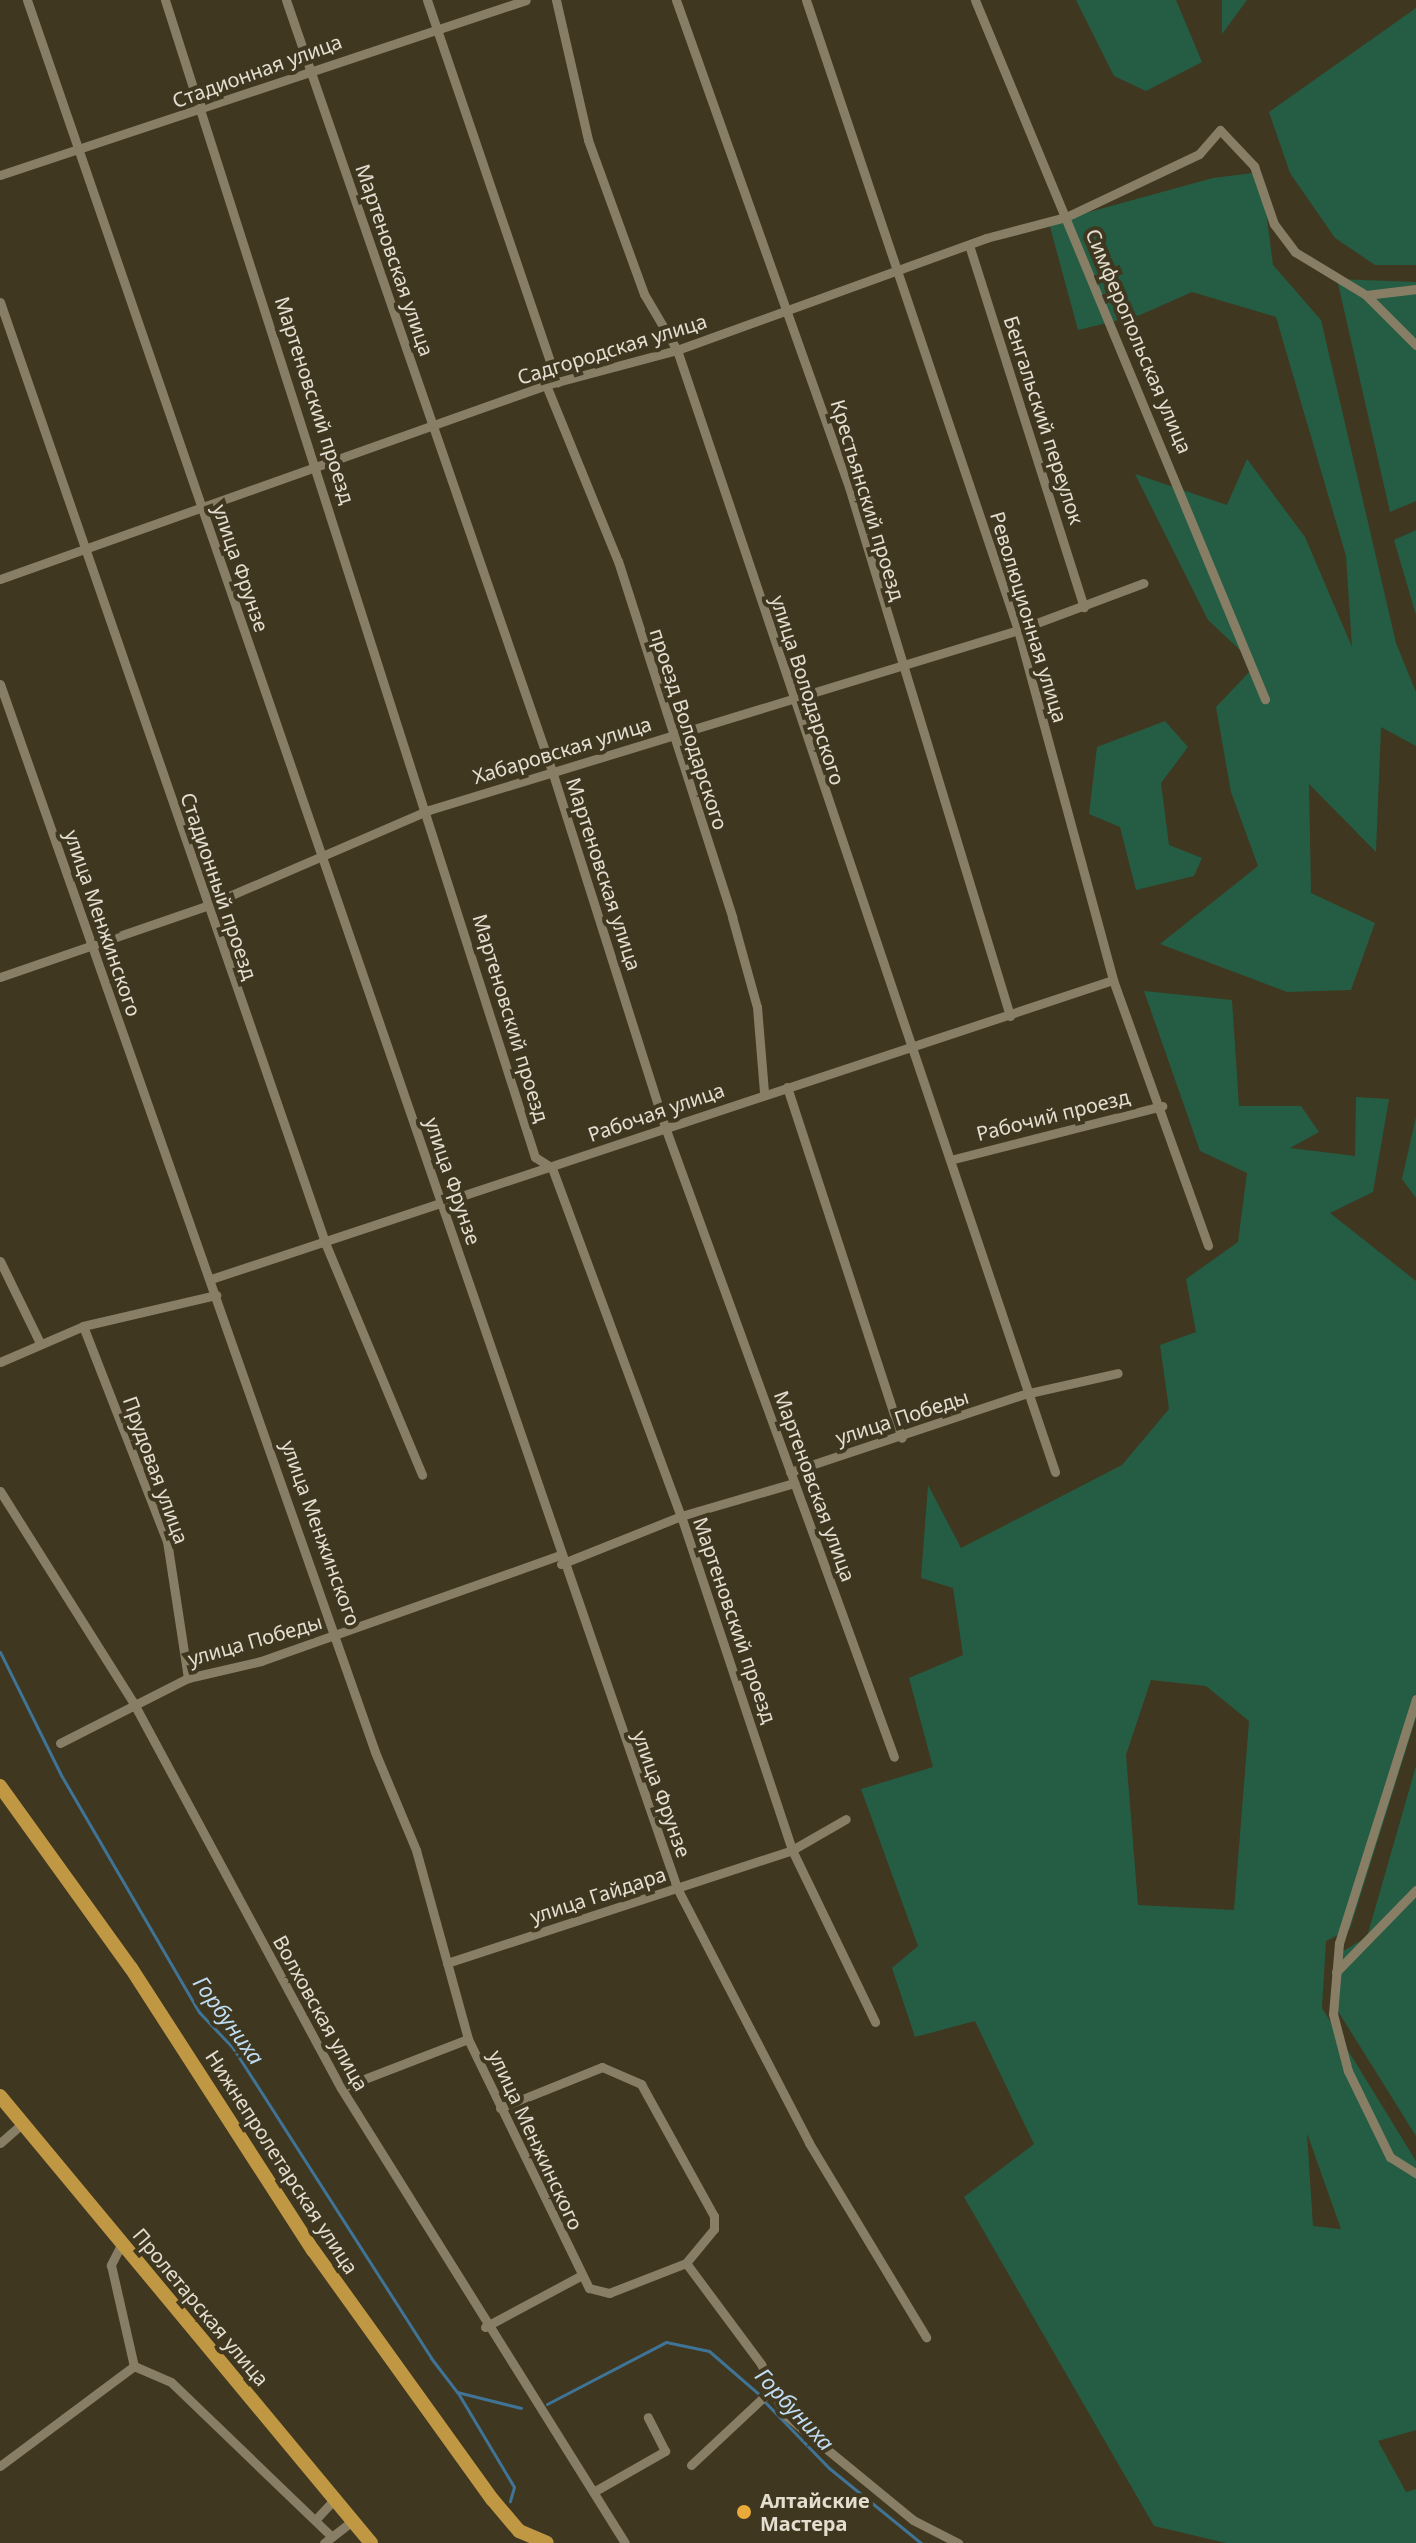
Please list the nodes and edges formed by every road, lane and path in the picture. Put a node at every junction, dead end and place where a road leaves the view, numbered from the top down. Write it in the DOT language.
graph roads {
  1 [pos="27,0"];
  2 [pos="165,0"];
  3 [pos="286,0"];
  4 [pos="427,0"];
  5 [pos="526,0"];
  6 [pos="556,0"];
  7 [pos="676,0"];
  8 [pos="806,0"];
  9 [pos="975,0"];
  10 [pos="439,34"];
  11 [pos="310,72"];
  12 [pos="200,113"];
  13 [pos="78,153"];
  14 [pos="0,175"];
  15 [pos="1066,217"];
  16 [pos="969,245"];
  17 [pos="897,271"];
  18 [pos="1416,289"];
  19 [pos="1366,295"];
  20 [pos="0,302"];
  21 [pos="786,311"];
  22 [pos="1416,345"];
  23 [pos="677,350"];
  24 [pos="557,382"];
  25 [pos="546,385"];
  26 [pos="433,426"];
  27 [pos="320,471"];
  28 [pos="201,509"];
  29 [pos="84,549"];
  30 [pos="0,579"];
  31 [pos="1144,583"];
  32 [pos="1084,607"];
  33 [pos="1018,630"];
  34 [pos="899,667"];
  35 [pos="0,684"];
  36 [pos="791,697"];
  37 [pos="1265,699"];
  38 [pos="669,737"];
  39 [pos="552,771"];
  40 [pos="429,810"];
  41 [pos="325,860"];
  42 [pos="206,906"];
  43 [pos="89,941"];
  44 [pos="0,977"];
  45 [pos="1113,980"];
  46 [pos="1010,1016"];
  47 [pos="906,1047"];
  48 [pos="787,1087"];
  49 [pos="764,1093"];
  50 [pos="1162,1106"];
  51 [pos="665,1127"];
  52 [pos="954,1159"];
  53 [pos="552,1168"];
  54 [pos="442,1206"];
  55 [pos="326,1245"];
  56 [pos="1208,1246"];
  57 [pos="0,1261"];
  58 [pos="211,1279"];
  59 [pos="216,1295"];
  60 [pos="83,1326"];
  61 [pos="39,1341"];
  62 [pos="0,1362"];
  63 [pos="1118,1373"];
  64 [pos="1025,1394"];
  65 [pos="902,1438"];
  66 [pos="790,1472"];
  67 [pos="1055,1472"];
  68 [pos="422,1475"];
  69 [pos="794,1483"];
  70 [pos="0,1491"];
  71 [pos="8,1505"];
  72 [pos="0,1512"];
  73 [pos="681,1516"];
  74 [pos="559,1560"];
  75 [pos="339,1635"];
  76 [pos="188,1678"];
  77 [pos="1416,1699"];
  78 [pos="133,1702"];
  79 [pos="60,1743"];
  80 [pos="894,1757"];
  81 [pos="0,1786"];
  82 [pos="846,1819"];
  83 [pos="792,1850"];
  84 [pos="677,1888"];
  85 [pos="1416,1890"];
  86 [pos="447,1963"];
  87 [pos="1336,1972"];
  88 [pos="875,2022"];
  89 [pos="468,2039"];
  90 [pos="341,2088"];
  91 [pos="0,2096"];
  92 [pos="500,2108"];
  93 [pos="22,2124"];
  94 [pos="0,2143"];
  95 [pos="1416,2173"];
  96 [pos="122,2243"];
  97 [pos="686,2263"];
  98 [pos="580,2276"];
  99 [pos="485,2327"];
  100 [pos="926,2337"];
  101 [pos="134,2366"];
  102 [pos="770,2391"];
  103 [pos="648,2417"];
  104 [pos="691,2465"];
  105 [pos="0,2466"];
  106 [pos="595,2491"];
  107 [pos="334,2500"];
  108 [pos="317,2518"];
  109 [pos="352,2521"];
  110 [pos="328,2540"];
  111 [pos="371,2543"];
  112 [pos="547,2543"];
  113 [pos="625,2543"];
  114 [pos="958,2543"];
  1 -- 13 [label="street, улица Фрунзе"];
  2 -- 12 [label="street, Мартеновский проезд"];
  3 -- 11 [label="street, Мартеновская улица"];
  4 -- 10 [label="street"];
  5 -- 10 [label="street, Стадионная улица"];
  6 -- 23 [label="street, улица Володарского"];
  7 -- 21 [label="street, Крестьянский проезд"];
  8 -- 17 [label="street, Революционная улица"];
  9 -- 15 [label="street, Симферопольская улица"];
  10 -- 11 [label="street, Стадионная улица"];
  10 -- 24 [label="street"];
  11 -- 12 [label="street, Стадионная улица"];
  11 -- 26 [label="street, Мартеновская улица"];
  12 -- 13 [label="street, Стадионная улица"];
  12 -- 27 [label="street, Мартеновский проезд"];
  13 -- 14 [label="street, Стадионная улица"];
  13 -- 28 [label="street, улица Фрунзе"];
  15 -- 16 [label="street, Садгородская улица"];
  15 -- 19 [label="street, Садгородская улица"];
  15 -- 37 [label="street, Симферопольская улица"];
  16 -- 17 [label="street, Садгородская улица"];
  16 -- 32 [label="street, Бенгальский переулок"];
  17 -- 21 [label="street, Садгородская улица"];
  17 -- 33 [label="street, Революционная улица"];
  18 -- 19 [label="street"];
  19 -- 22 [label="street"];
  20 -- 29 [label="street, Стадионный проезд"];
  21 -- 23 [label="street, Садгородская улица"];
  21 -- 34 [label="street, Крестьянский проезд"];
  23 -- 24 [label="street, Садгородская улица"];
  23 -- 36 [label="street, улица Володарского"];
  24 -- 25 [label="street, Садгородская улица"];
  25 -- 26 [label="street, Садгородская улица"];
  25 -- 38 [label="street, проезд Володарского"];
  26 -- 27 [label="street, Садгородская улица"];
  26 -- 39 [label="street, Мартеновская улица"];
  27 -- 28 [label="street, Садгородская улица"];
  27 -- 40 [label="street, Мартеновский проезд"];
  28 -- 29 [label="street, Садгородская улица"];
  28 -- 41 [label="street, улица Фрунзе"];
  29 -- 30 [label="street, Садгородская улица"];
  29 -- 42 [label="street, Стадионный проезд"];
  31 -- 32 [label="street, Хабаровская улица"];
  32 -- 33 [label="street, Хабаровская улица"];
  33 -- 34 [label="street, Хабаровская улица"];
  33 -- 45 [label="street, Революционная улица"];
  34 -- 36 [label="street, Хабаровская улица"];
  34 -- 46 [label="street, Крестьянский проезд"];
  35 -- 43 [label="street, улица Менжинского"];
  36 -- 38 [label="street, Хабаровская улица"];
  36 -- 47 [label="street, улица Володарского"];
  38 -- 39 [label="street, Хабаровская улица"];
  38 -- 49 [label="street, проезд Володарского"];
  39 -- 40 [label="street, Хабаровская улица"];
  39 -- 51 [label="street, Мартеновская улица"];
  40 -- 41 [label="street, Хабаровская улица"];
  40 -- 53 [label="street, Мартеновский проезд"];
  41 -- 42 [label="street, Хабаровская улица"];
  41 -- 54 [label="street, улица Фрунзе"];
  42 -- 43 [label="street, Хабаровская улица"];
  42 -- 55 [label="street, Стадионный проезд"];
  43 -- 44 [label="street, Хабаровская улица"];
  43 -- 58 [label="street, улица Менжинского"];
  45 -- 46 [label="street, Рабочая улица"];
  45 -- 50 [label="street, Революционная улица"];
  46 -- 47 [label="street, Рабочая улица"];
  47 -- 48 [label="street, Рабочая улица"];
  47 -- 52 [label="street, улица Володарского"];
  48 -- 49 [label="street, Рабочая улица"];
  48 -- 65 [label="street"];
  49 -- 51 [label="street, Рабочая улица"];
  50 -- 52 [label="street, Рабочий проезд"];
  50 -- 56 [label="street, Революционная улица"];
  51 -- 53 [label="street, Рабочая улица"];
  51 -- 66 [label="street, Мартеновская улица"];
  52 -- 64 [label="street, улица Володарского"];
  53 -- 54 [label="street, Рабочая улица"];
  53 -- 73 [label="street, Мартеновский проезд"];
  54 -- 55 [label="street, Рабочая улица"];
  54 -- 74 [label="street, улица Фрунзе"];
  55 -- 58 [label="street, Рабочая улица"];
  55 -- 68 [label="street, Стадионный проезд"];
  57 -- 61 [label="street"];
  58 -- 59 [label="street, улица Менжинского"];
  59 -- 60 [label="street"];
  59 -- 75 [label="street, улица Менжинского"];
  60 -- 61 [label="street"];
  60 -- 76 [label="street, Прудовая улица"];
  61 -- 62 [label="street"];
  63 -- 64 [label="street, улица Победы"];
  64 -- 65 [label="street, улица Победы"];
  64 -- 67 [label="street, улица Володарского"];
  65 -- 66 [label="street, улица Победы"];
  66 -- 69 [label="street, Мартеновская улица"];
  69 -- 73 [label="street, улица Победы"];
  69 -- 80 [label="street, Мартеновская улица"];
  70 -- 71 [label="street, Волховская улица"];
  71 -- 72 [label="street"];
  71 -- 78 [label="street, Волховская улица"];
  73 -- 74 [label="street, улица Победы"];
  73 -- 83 [label="street, Мартеновский проезд"];
  74 -- 75 [label="street, улица Победы"];
  74 -- 84 [label="street, улица Фрунзе"];
  75 -- 76 [label="street, улица Победы"];
  75 -- 86 [label="street, улица Менжинского"];
  76 -- 78 [label="street, улица Победы"];
  77 -- 87 [label="street"];
  78 -- 79 [label="street, улица Победы"];
  78 -- 90 [label="street, Волховская улица"];
  81 -- 112 [label="main road, Нижнепролетарская улица"];
  82 -- 83 [label="street, улица Гайдара"];
  83 -- 84 [label="street, улица Гайдара"];
  83 -- 88 [label="street, Мартеновский проезд"];
  84 -- 86 [label="street, улица Гайдара"];
  84 -- 100 [label="street, улица Фрунзе"];
  85 -- 87 [label="street"];
  86 -- 89 [label="street, улица Менжинского"];
  87 -- 95 [label="street"];
  89 -- 90 [label="street"];
  89 -- 92 [label="street, улица Менжинского"];
  90 -- 99 [label="street, Волховская улица"];
  91 -- 93 [label="main road, Пролетарская улица"];
  92 -- 97 [label="street"];
  92 -- 98 [label="street, улица Менжинского"];
  93 -- 94 [label="street"];
  93 -- 96 [label="main road, Пролетарская улица"];
  96 -- 101 [label="street"];
  96 -- 107 [label="main road, Пролетарская улица"];
  97 -- 98 [label="street"];
  97 -- 102 [label="street"];
  98 -- 99 [label="street"];
  99 -- 106 [label="street, Волховская улица"];
  101 -- 105 [label="street"];
  101 -- 108 [label="street"];
  102 -- 104 [label="street"];
  102 -- 114 [label="street"];
  103 -- 106 [label="street"];
  106 -- 113 [label="street, Волховская улица"];
  107 -- 108 [label="street"];
  107 -- 109 [label="main road, Пролетарская улица"];
  108 -- 110 [label="street"];
  109 -- 110 [label="street"];
  109 -- 111 [label="main road, Пролетарская улица"];
}
